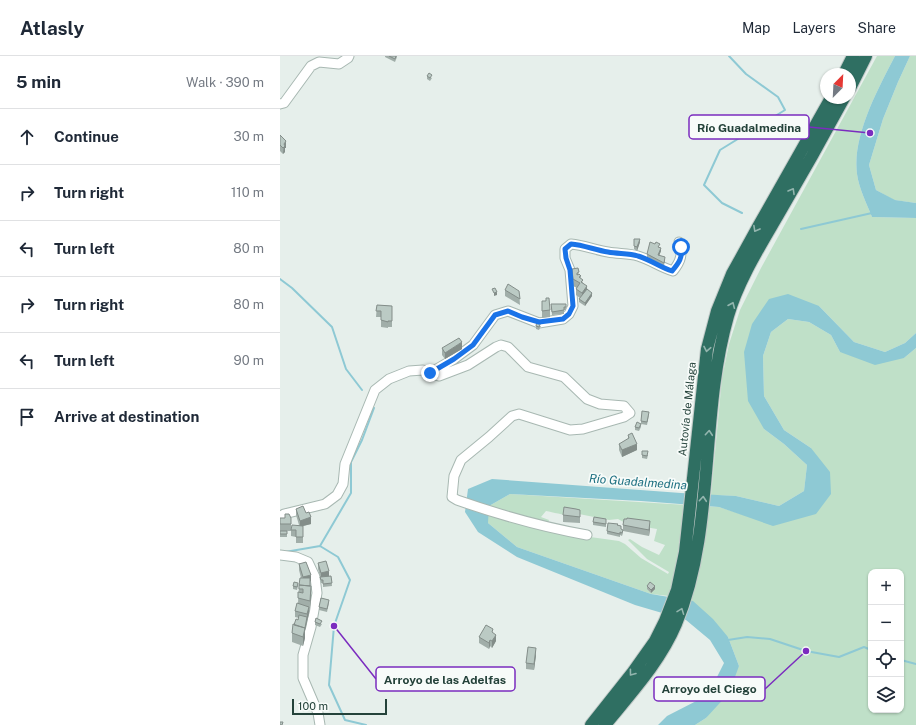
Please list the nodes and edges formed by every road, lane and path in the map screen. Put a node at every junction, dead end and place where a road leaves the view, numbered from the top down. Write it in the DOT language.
graph roads {
  1 [pos="349,56"];
  2 [pos="853,56"];
  3 [pos="866,56"];
  4 [pos="847,68"];
  5 [pos="856,76"];
  6 [pos="280,104"];
  7 [pos="828,104"];
  8 [pos="841,104"];
  9 [pos="679,242"];
  10 [pos="430,373"];
  11 [pos="699,471"];
  12 [pos="280,517"];
  13 [pos="587,536"];
  14 [pos="280,555"];
  15 [pos="660,644"];
  16 [pos="320,725"];
  17 [pos="591,725"];
  18 [pos="605,725"];
  1 -- 6 [label="street"];
  2 -- 4 [label="highway"];
  3 -- 5 [label="highway"];
  7 -- 11 [label="highway, Autovía de Málaga, one-way"];
  11 -- 8 [label="highway, Autovía de Málaga, one-way"];
  9 -- 10 [label="street"];
  10 -- 12 [label="street"];
  10 -- 13 [label="street"];
  11 -- 15 [label="highway, Autovía de Málaga"];
  14 -- 16 [label="street"];
  15 -- 17 [label="highway, Autovía de Málaga, one-way"];
  15 -- 18 [label="highway, Autovía de Málaga"];
}
